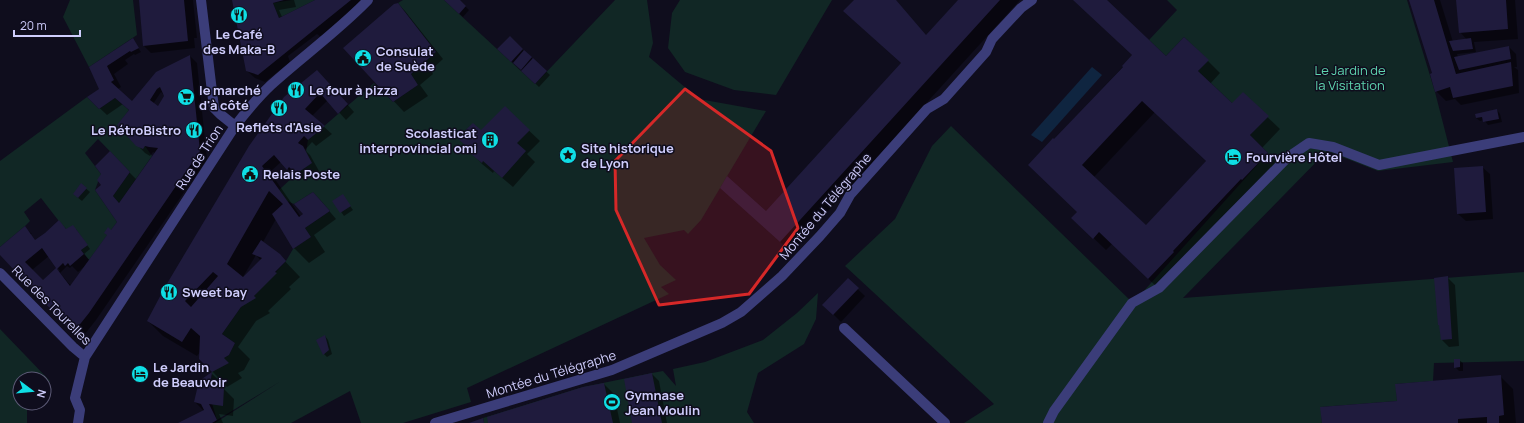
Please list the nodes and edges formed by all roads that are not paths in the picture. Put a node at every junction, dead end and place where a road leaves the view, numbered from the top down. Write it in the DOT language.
graph roads {
  1 [pos="201,0"];
  2 [pos="368,0"];
  3 [pos="1032,0"];
  4 [pos="235,126"];
  5 [pos="1524,137"];
  6 [pos="0,273"];
  7 [pos="844,328"];
  8 [pos="85,356"];
  9 [pos="78,423"];
  10 [pos="435,423"];
  11 [pos="945,423"];
  12 [pos="1048,423"];
  1 -- 4 [label="street"];
  2 -- 4 [label="street, Rue de Trion"];
  3 -- 10 [label="street, Montée du Télégraphe"];
  4 -- 8 [label="street, Rue de Trion"];
  5 -- 12 [label="street"];
  6 -- 8 [label="street, Rue des Tourelles"];
  7 -- 11 [label="street"];
  8 -- 9 [label="street, Rue de Trion"];
}
